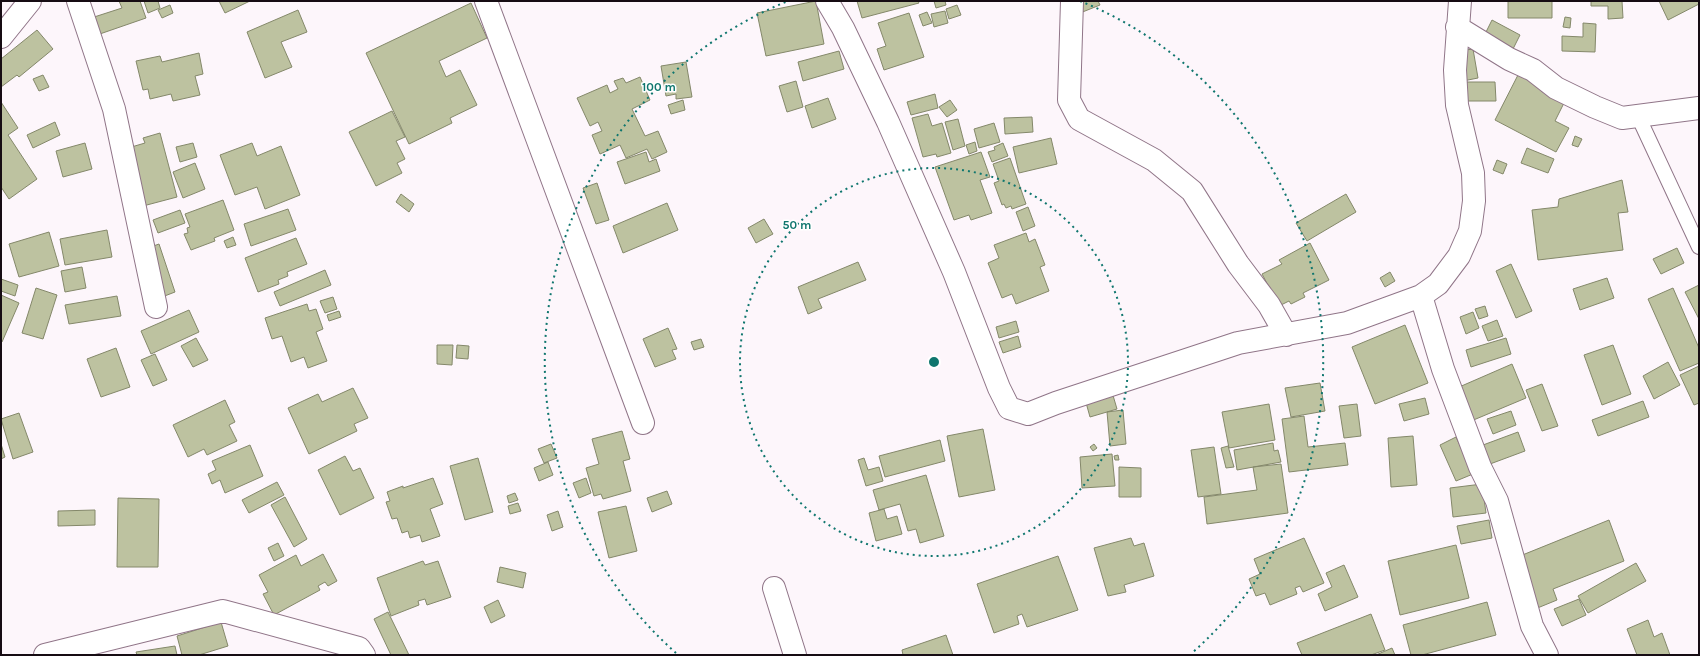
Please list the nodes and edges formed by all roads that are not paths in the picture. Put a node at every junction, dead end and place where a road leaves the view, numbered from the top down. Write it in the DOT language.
graph roads {
  1 [pos="30,1"];
  2 [pos="78,1"];
  3 [pos="486,1"];
  4 [pos="827,1"];
  5 [pos="1072,1"];
  6 [pos="1460,1"];
  7 [pos="1458,27"];
  8 [pos="1,37"];
  9 [pos="1699,108"];
  10 [pos="1638,116"];
  11 [pos="1699,247"];
  12 [pos="1421,296"];
  13 [pos="156,307"];
  14 [pos="1286,335"];
  15 [pos="644,423"];
  16 [pos="774,588"];
  17 [pos="45,655"];
  18 [pos="364,655"];
  19 [pos="795,655"];
  20 [pos="1547,655"];
  1 -- 8 [label="street"];
  2 -- 13 [label="street"];
  3 -- 15 [label="street"];
  4 -- 14 [label="street"];
  5 -- 14 [label="street"];
  6 -- 7 [label="street"];
  7 -- 10 [label="street"];
  7 -- 12 [label="street"];
  9 -- 10 [label="street"];
  10 -- 11 [label="lane"];
  12 -- 14 [label="street"];
  12 -- 20 [label="street"];
  16 -- 19 [label="street"];
  17 -- 18 [label="street"];
}
